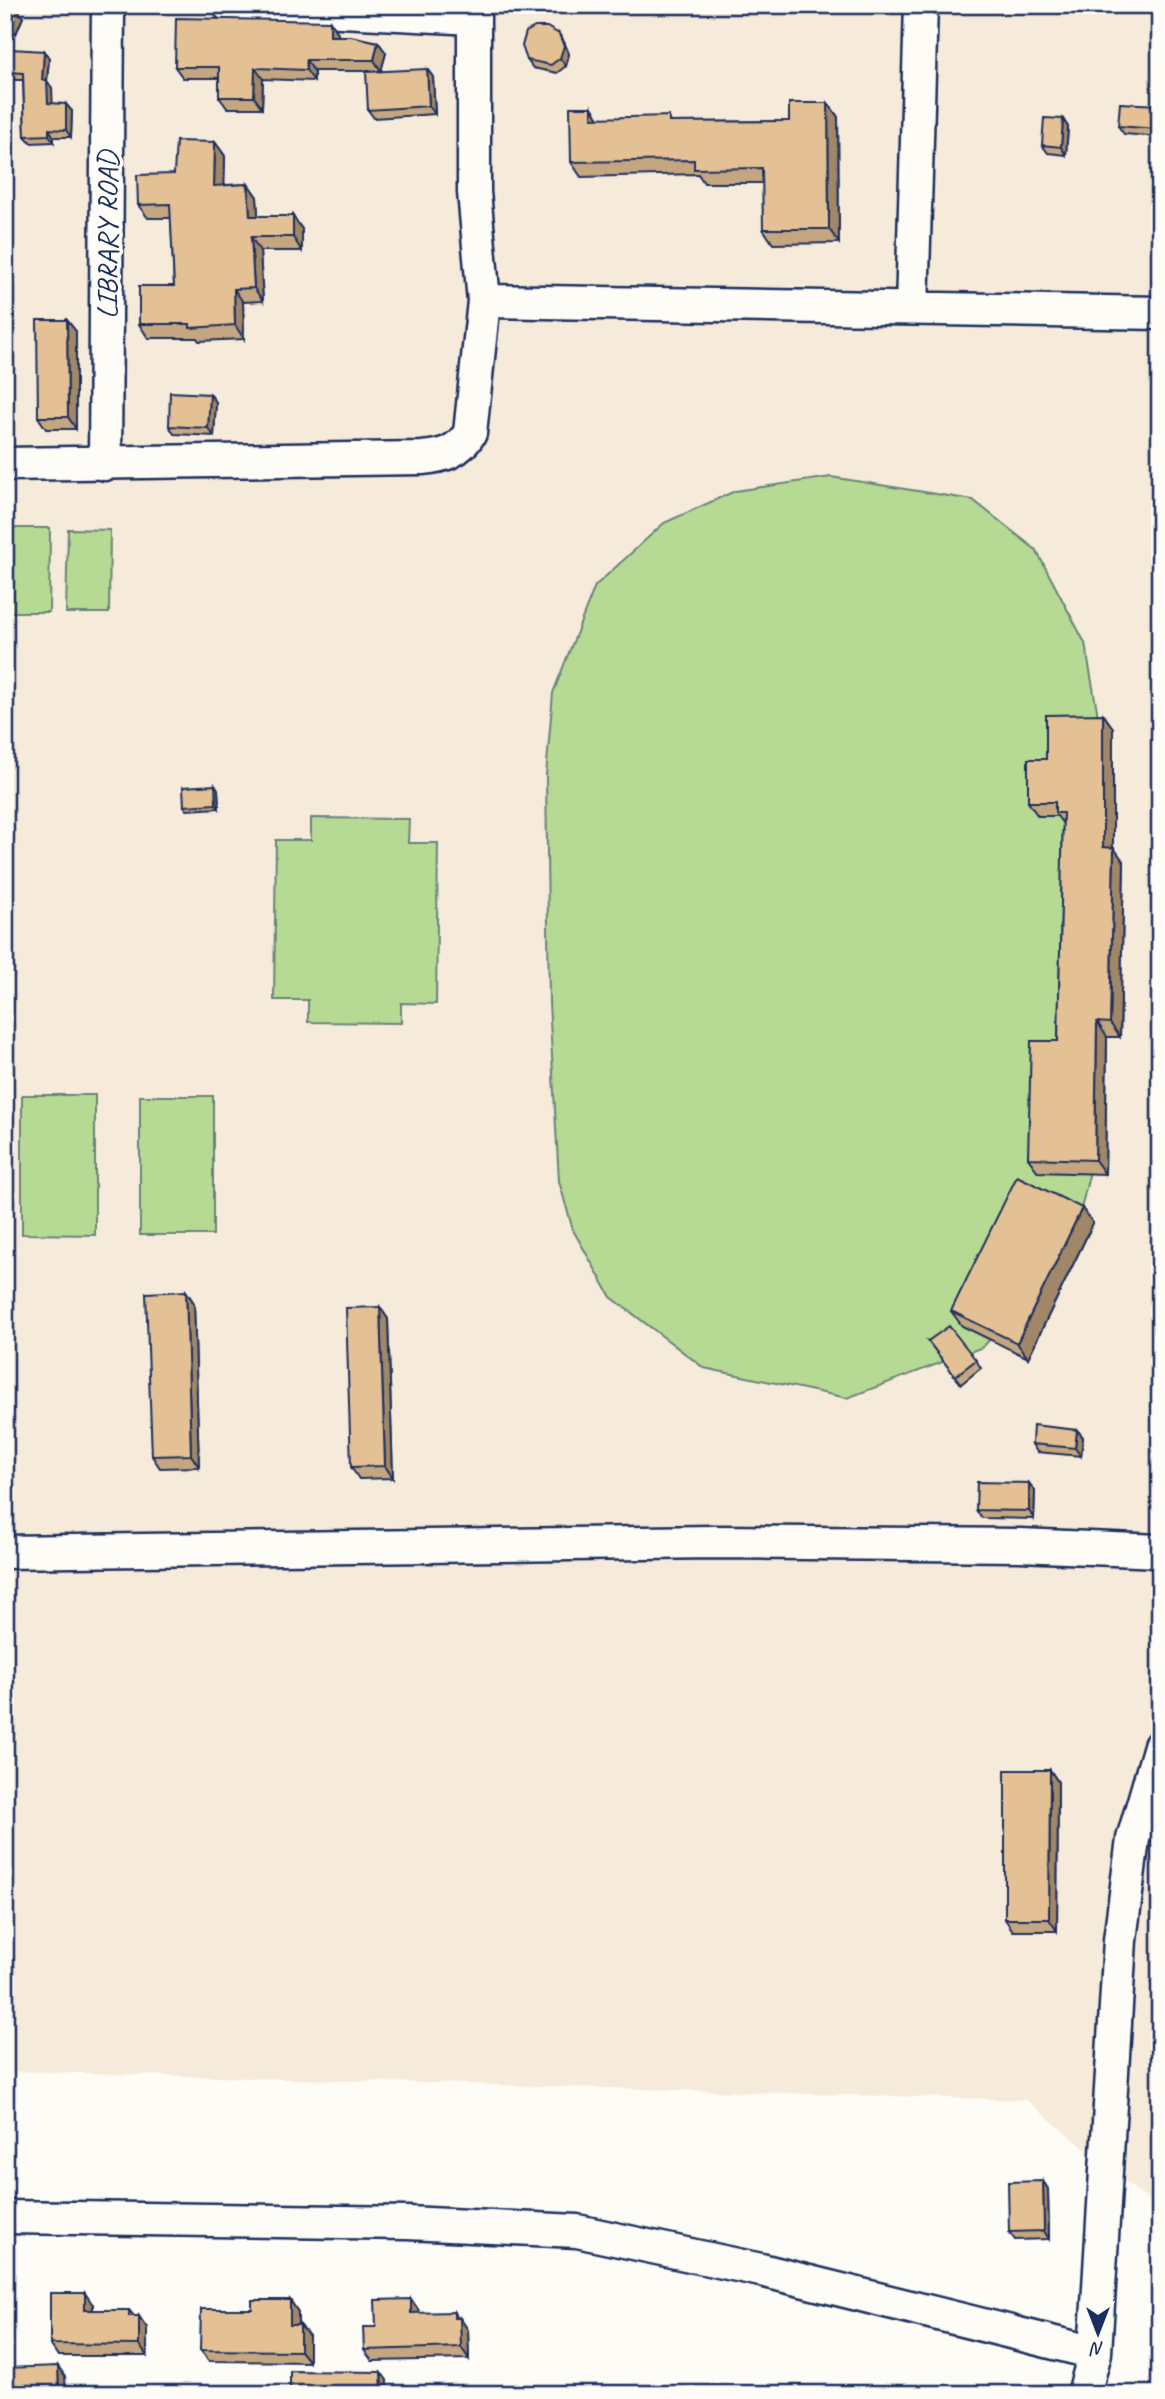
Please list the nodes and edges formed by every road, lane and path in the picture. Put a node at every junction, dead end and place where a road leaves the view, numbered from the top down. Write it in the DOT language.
graph roads {
  1 [pos="108,5"];
  2 [pos="229,5"];
  3 [pos="921,5"];
  4 [pos="474,12"];
  5 [pos="484,302"];
  6 [pos="912,308"];
  7 [pos="1160,313"];
  8 [pos="5,464"];
  9 [pos="105,464"];
  10 [pos="1160,1551"];
  11 [pos="5,1552"];
  12 [pos="1160,1746"];
  13 [pos="5,2217"];
  14 [pos="1096,2353"];
  15 [pos="1084,2394"];
  1 -- 9 [label="street, LIBRARY ROAD"];
  2 -- 4 [label="street"];
  3 -- 6 [label="street"];
  4 -- 5 [label="street"];
  5 -- 6 [label="street"];
  5 -- 9 [label="street"];
  6 -- 7 [label="street"];
  8 -- 9 [label="street"];
  10 -- 11 [label="street"];
  12 -- 14 [label="street"];
  13 -- 14 [label="street"];
  14 -- 15 [label="street"];
}
